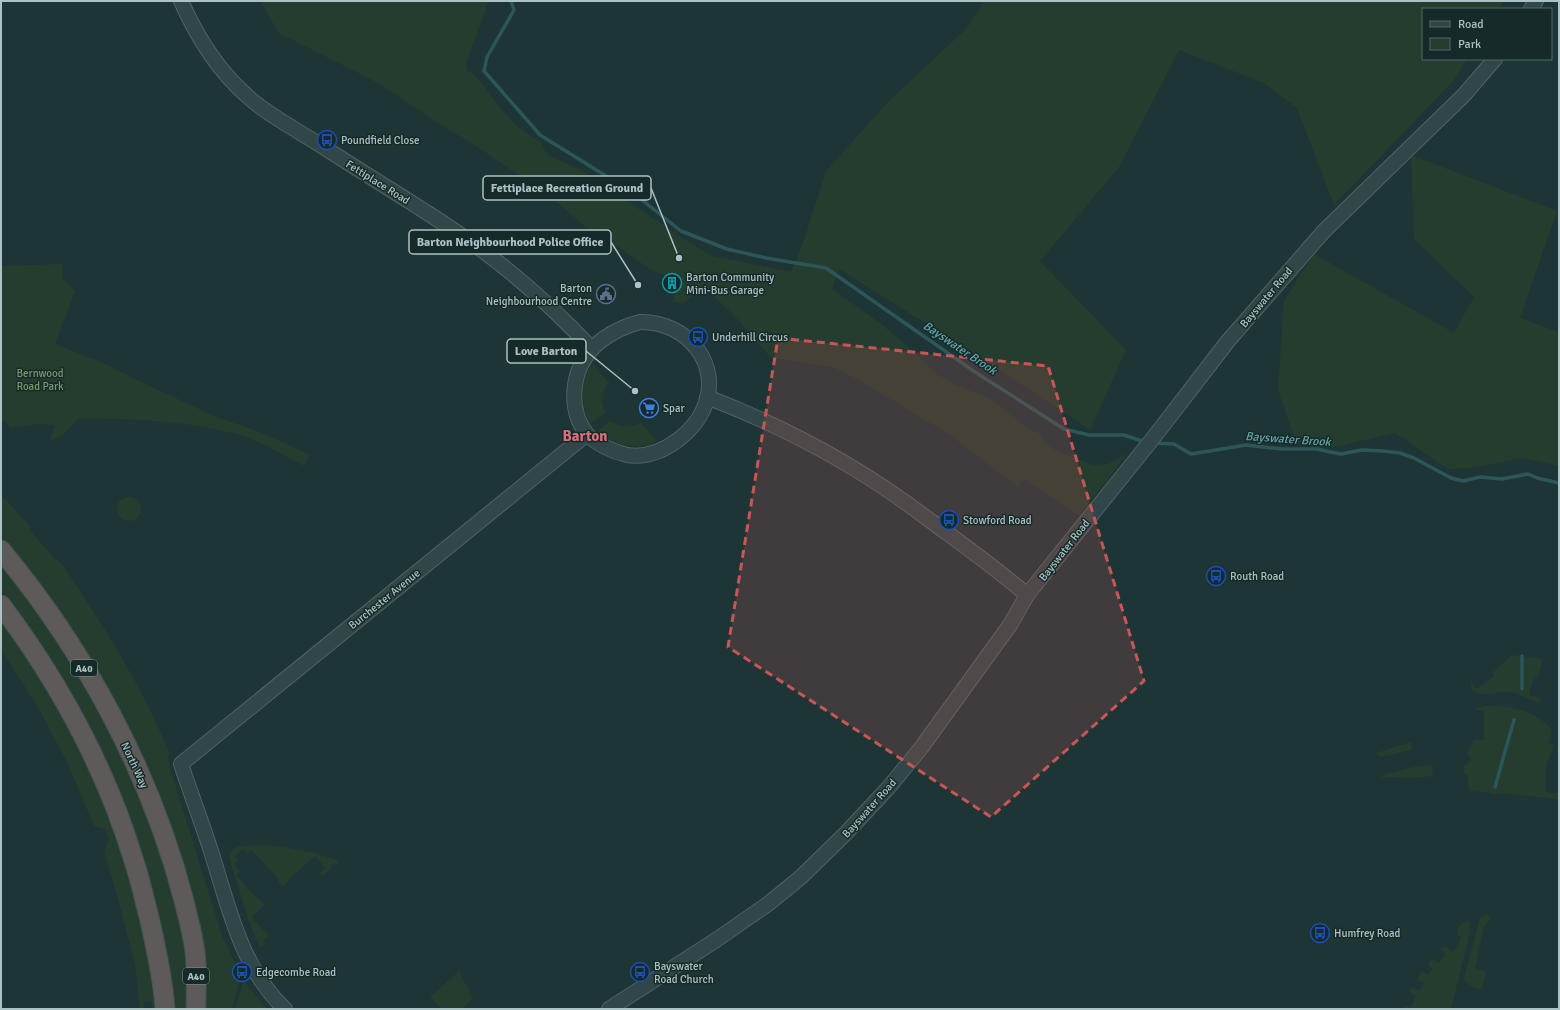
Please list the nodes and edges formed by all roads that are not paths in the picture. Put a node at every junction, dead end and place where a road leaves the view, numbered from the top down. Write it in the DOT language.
graph roads {
  1 [pos="181,1"];
  2 [pos="1494,60"];
  3 [pos="592,349"];
  4 [pos="707,397"];
  5 [pos="587,434"];
  6 [pos="1,550"];
  7 [pos="1027,595"];
  8 [pos="1,605"];
  9 [pos="165,1009"];
  10 [pos="196,1009"];
  11 [pos="285,1009"];
  12 [pos="609,1009"];
  1 -- 3 [label="street, Fettiplace Road"];
  2 -- 7 [label="street, Bayswater Road"];
  3 -- 4 [label="street"];
  3 -- 5 [label="street"];
  4 -- 5 [label="street"];
  4 -- 7 [label="street"];
  5 -- 11 [label="street, Burchester Avenue"];
  6 -- 10 [label="highway, North Way / A40"];
  7 -- 12 [label="street, Bayswater Road"];
  8 -- 9 [label="highway"];
}
